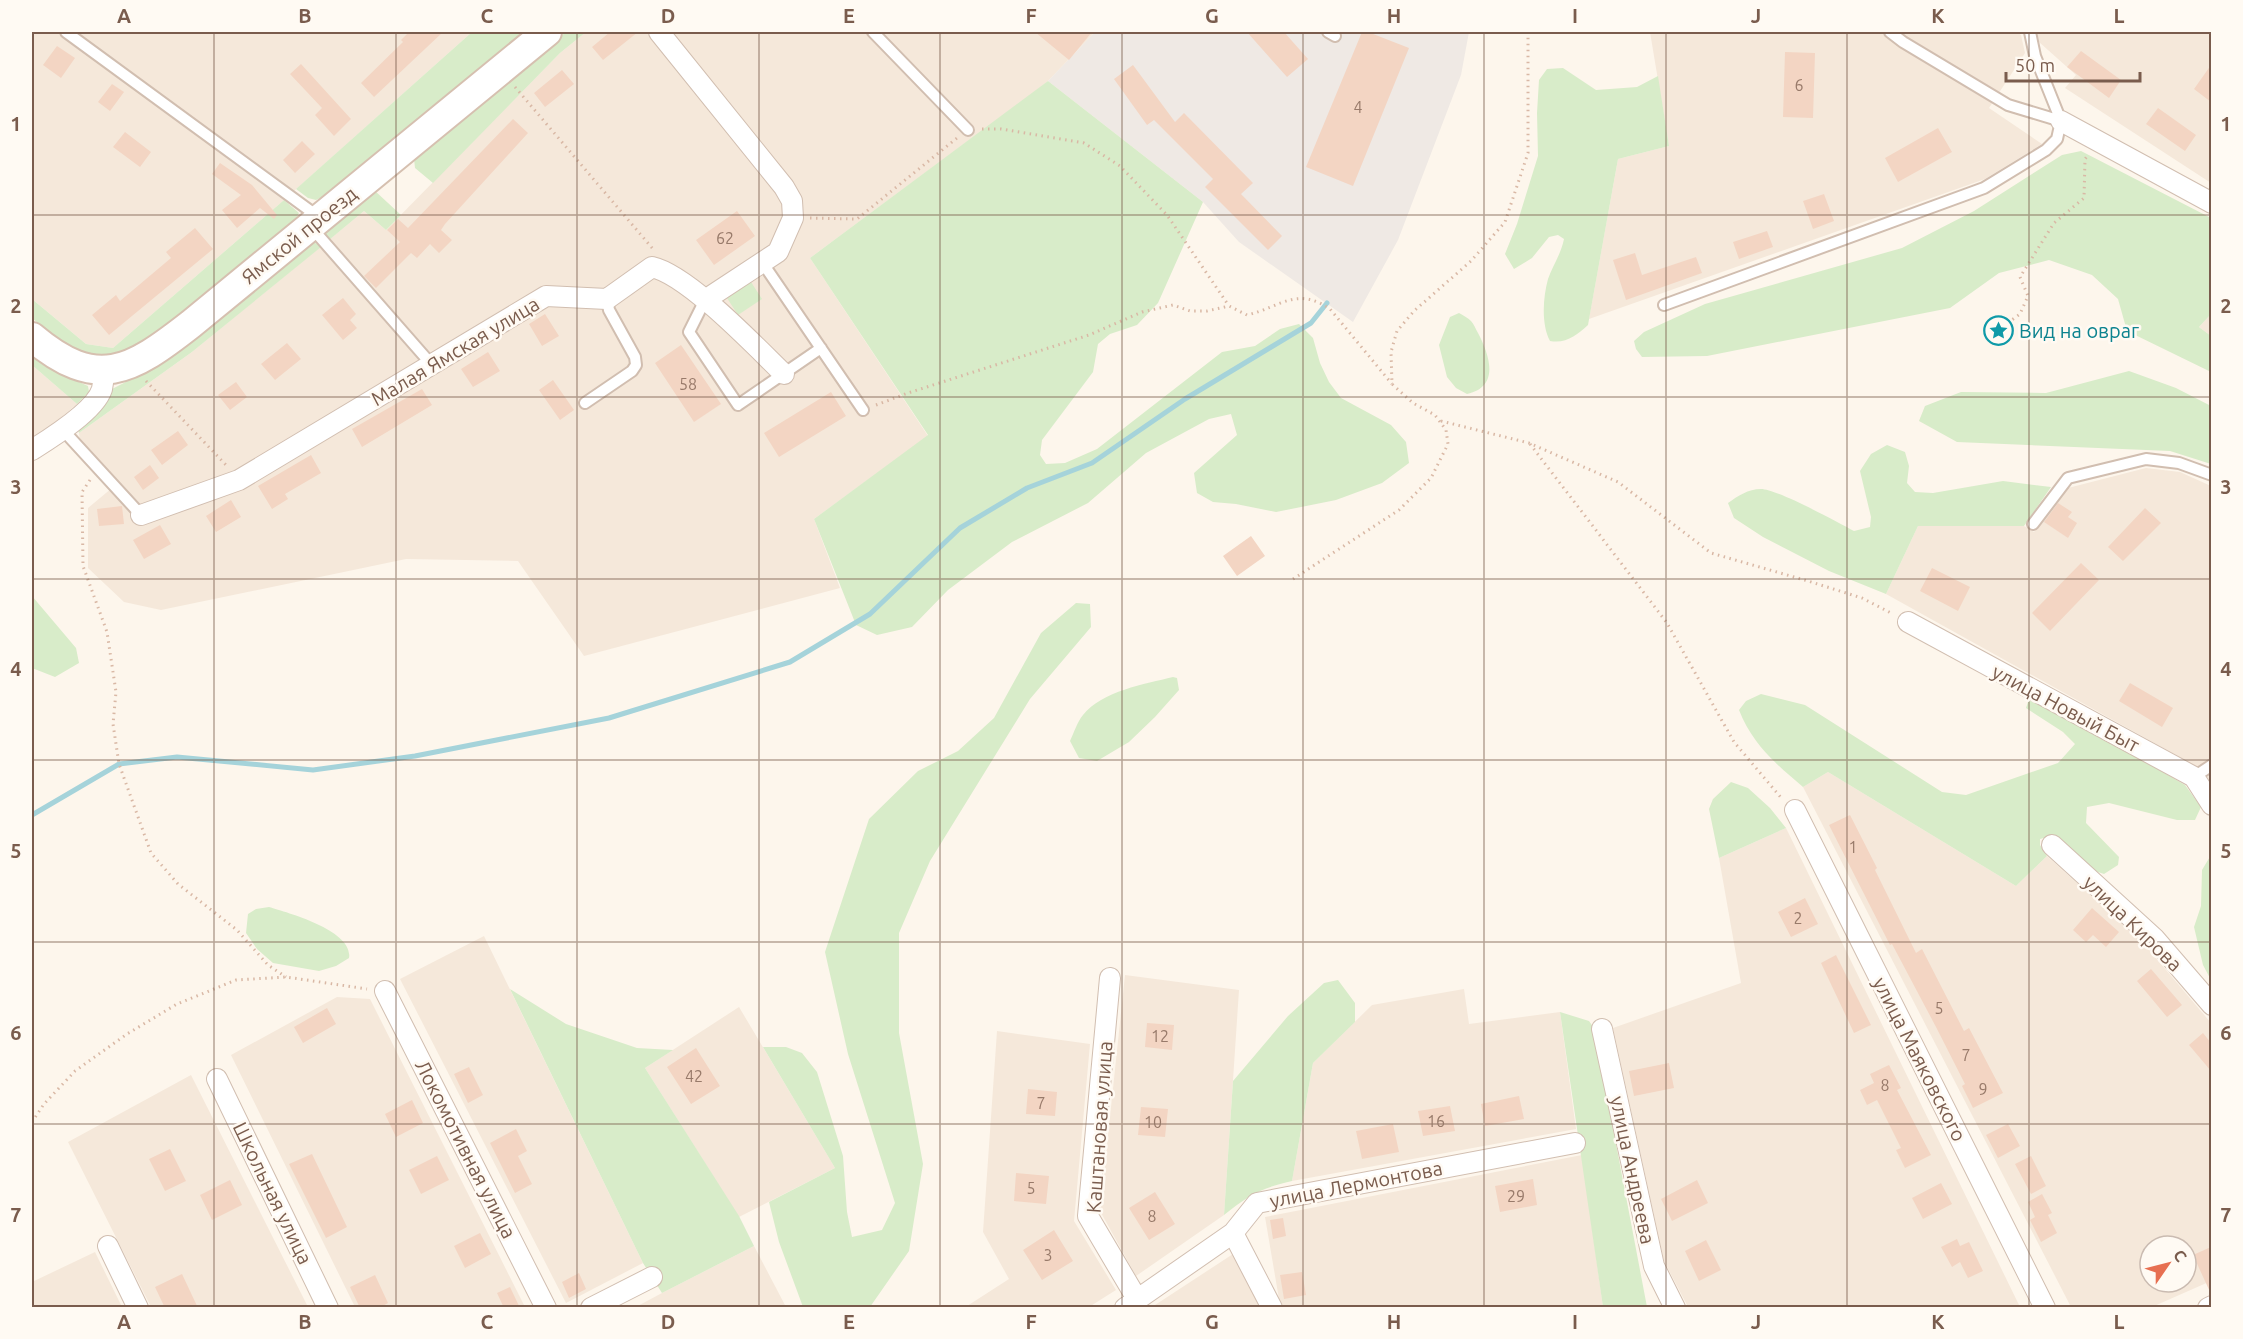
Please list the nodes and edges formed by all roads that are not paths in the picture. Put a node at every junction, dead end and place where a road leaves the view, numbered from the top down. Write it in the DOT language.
graph roads {
  1 [pos="66,32"];
  2 [pos="547,32"];
  3 [pos="659,32"];
  4 [pos="873,32"];
  5 [pos="1890,32"];
  6 [pos="2030,32"];
  7 [pos="2061,121"];
  8 [pos="968,130"];
  9 [pos="2211,203"];
  10 [pos="315,222"];
  11 [pos="762,262"];
  12 [pos="607,299"];
  13 [pos="705,300"];
  14 [pos="1664,305"];
  15 [pos="32,338"];
  16 [pos="821,348"];
  17 [pos="432,364"];
  18 [pos="117,368"];
  19 [pos="784,374"];
  20 [pos="585,403"];
  21 [pos="863,410"];
  22 [pos="63,430"];
  23 [pos="32,450"];
  24 [pos="2211,476"];
  25 [pos="141,515"];
  26 [pos="2033,524"];
  27 [pos="1908,622"];
  28 [pos="2211,765"];
  29 [pos="2194,777"];
  30 [pos="2211,806"];
  31 [pos="1795,810"];
  32 [pos="2052,845"];
  33 [pos="1110,978"];
  34 [pos="385,991"];
  35 [pos="2211,1005"];
  36 [pos="1602,1029"];
  37 [pos="217,1079"];
  38 [pos="1575,1143"];
  39 [pos="1233,1233"];
  40 [pos="108,1246"];
  41 [pos="652,1277"];
  42 [pos="1131,1303"];
  43 [pos="138,1308"];
  44 [pos="328,1308"];
  45 [pos="546,1308"];
  46 [pos="591,1308"];
  47 [pos="1272,1308"];
  48 [pos="1675,1308"];
  49 [pos="2045,1308"];
  1 -- 10 [label="lane"];
  2 -- 10 [label="main road, Ямской проезд"];
  3 -- 11 [label="street"];
  4 -- 8 [label="lane"];
  5 -- 7 [label="lane"];
  6 -- 7 [label="lane"];
  7 -- 9 [label="street"];
  7 -- 14 [label="lane"];
  10 -- 17 [label="lane"];
  10 -- 18 [label="main road, Ямской проезд"];
  11 -- 13 [label="street"];
  11 -- 16 [label="lane"];
  12 -- 13 [label="street"];
  12 -- 17 [label="street, Малая Ямская улица"];
  12 -- 20 [label="lane"];
  13 -- 19 [label="street"];
  13 -- 19 [label="lane"];
  15 -- 18 [label="main road"];
  16 -- 19 [label="lane"];
  16 -- 21 [label="lane"];
  17 -- 25 [label="street, Малая Ямская улица"];
  18 -- 22 [label="street"];
  22 -- 23 [label="street"];
  22 -- 25 [label="lane"];
  24 -- 26 [label="lane"];
  27 -- 29 [label="street, улица Новый Быт"];
  28 -- 29 [label="lane"];
  29 -- 30 [label="street"];
  31 -- 49 [label="street, улица Маяковского"];
  32 -- 35 [label="street, улица Кирова"];
  33 -- 42 [label="street, Каштановая улица"];
  34 -- 45 [label="street, Локомотивная улица"];
  36 -- 48 [label="street, улица Андреева"];
  37 -- 44 [label="street, Школьная улица"];
  38 -- 39 [label="street, улица Лермонтова"];
  39 -- 42 [label="street, улица Лермонтова"];
  39 -- 47 [label="street"];
  40 -- 43 [label="street"];
  41 -- 46 [label="street"];
}
